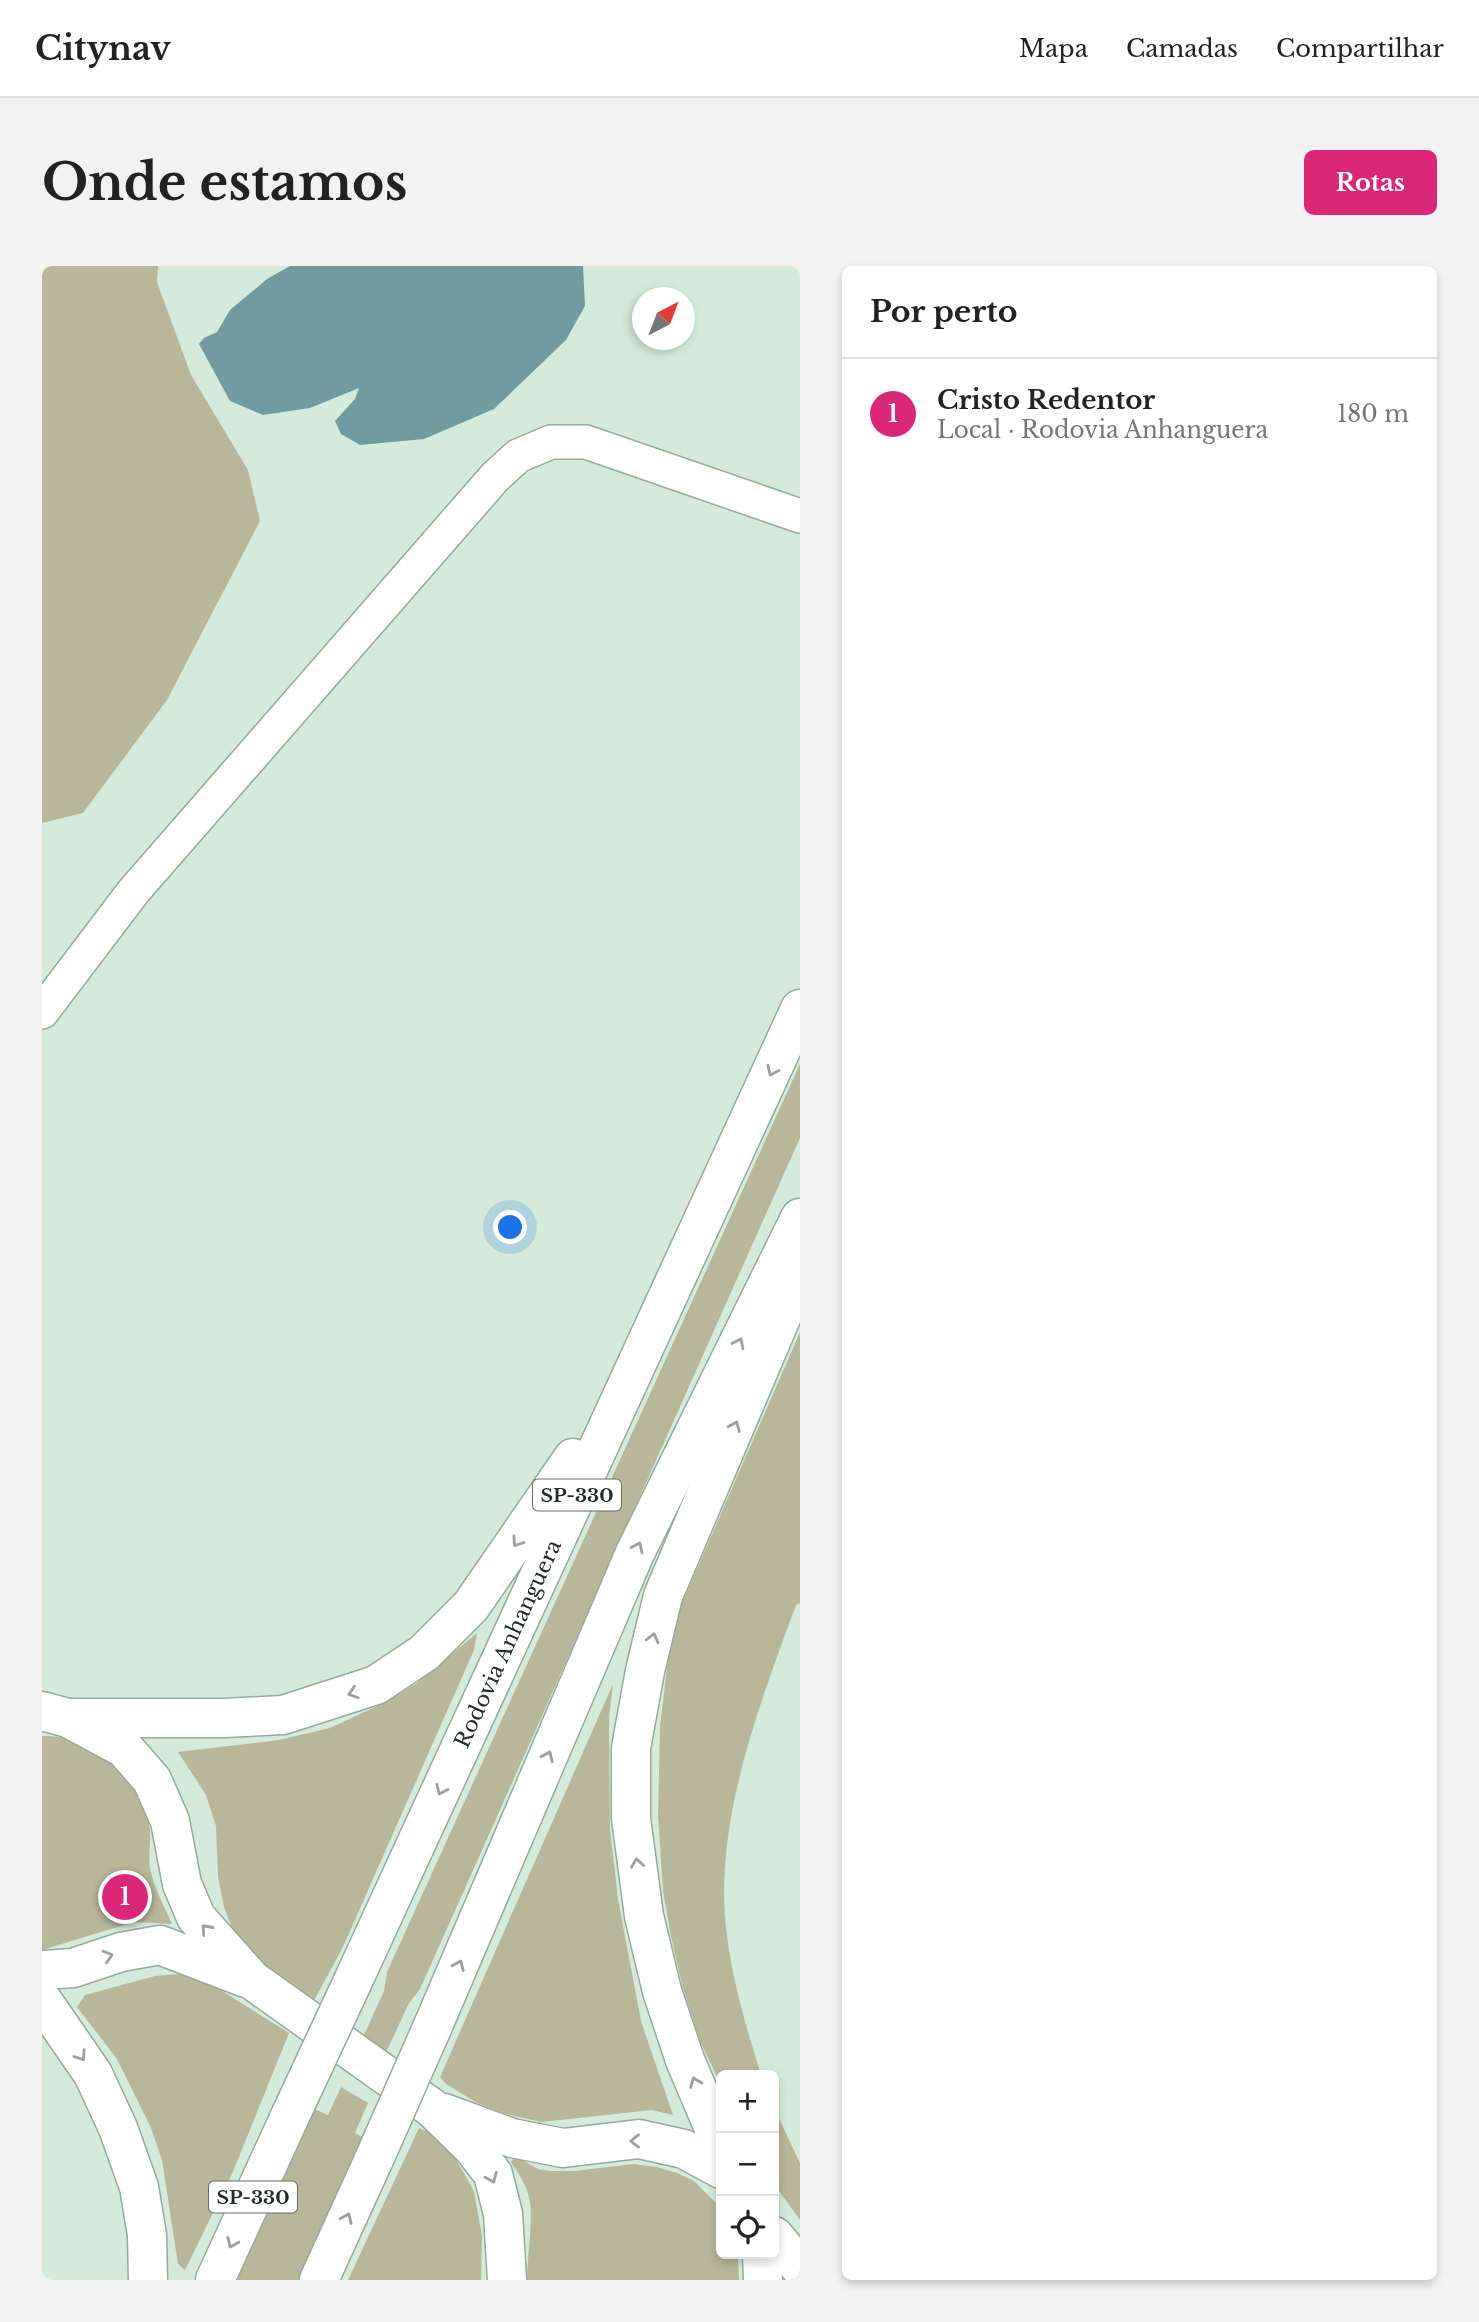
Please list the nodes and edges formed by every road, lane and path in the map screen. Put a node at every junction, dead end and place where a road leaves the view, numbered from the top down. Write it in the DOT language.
graph roads {
  1 [pos="800,516"];
  2 [pos="800,1009"];
  3 [pos="42,1012"];
  4 [pos="800,1218"];
  5 [pos="689,1252"];
  6 [pos="800,1273"];
  7 [pos="55,1715"];
  8 [pos="42,1970"];
  9 [pos="251,1980"];
  10 [pos="42,2000"];
  11 [pos="432,2108"];
  12 [pos="716,2133"];
  13 [pos="716,2166"];
  14 [pos="779,2242"];
  15 [pos="762,2259"];
  16 [pos="800,2267"];
  17 [pos="148,2280"];
  18 [pos="215,2280"];
  19 [pos="319,2280"];
  20 [pos="507,2280"];
  21 [pos="763,2280"];
  1 -- 3 [label="street"];
  2 -- 5 [label="main road, Rodovia Anhanguera / SP-330, one-way"];
  19 -- 4 [label="main road, one-way, bridge"];
  5 -- 7 [label="main road, one-way"];
  5 -- 18 [label="main road, Rodovia Anhanguera / SP-330, one-way, bridge"];
  12 -- 6 [label="main road, one-way"];
  9 -- 7 [label="main road, one-way"];
  8 -- 9 [label="main road, one-way"];
  9 -- 11 [label="main road"];
  10 -- 17 [label="main road, one-way"];
  13 -- 11 [label="main road, one-way"];
  11 -- 20 [label="main road, one-way"];
  14 -- 16 [label="main road"];
  15 -- 21 [label="main road"];
}
